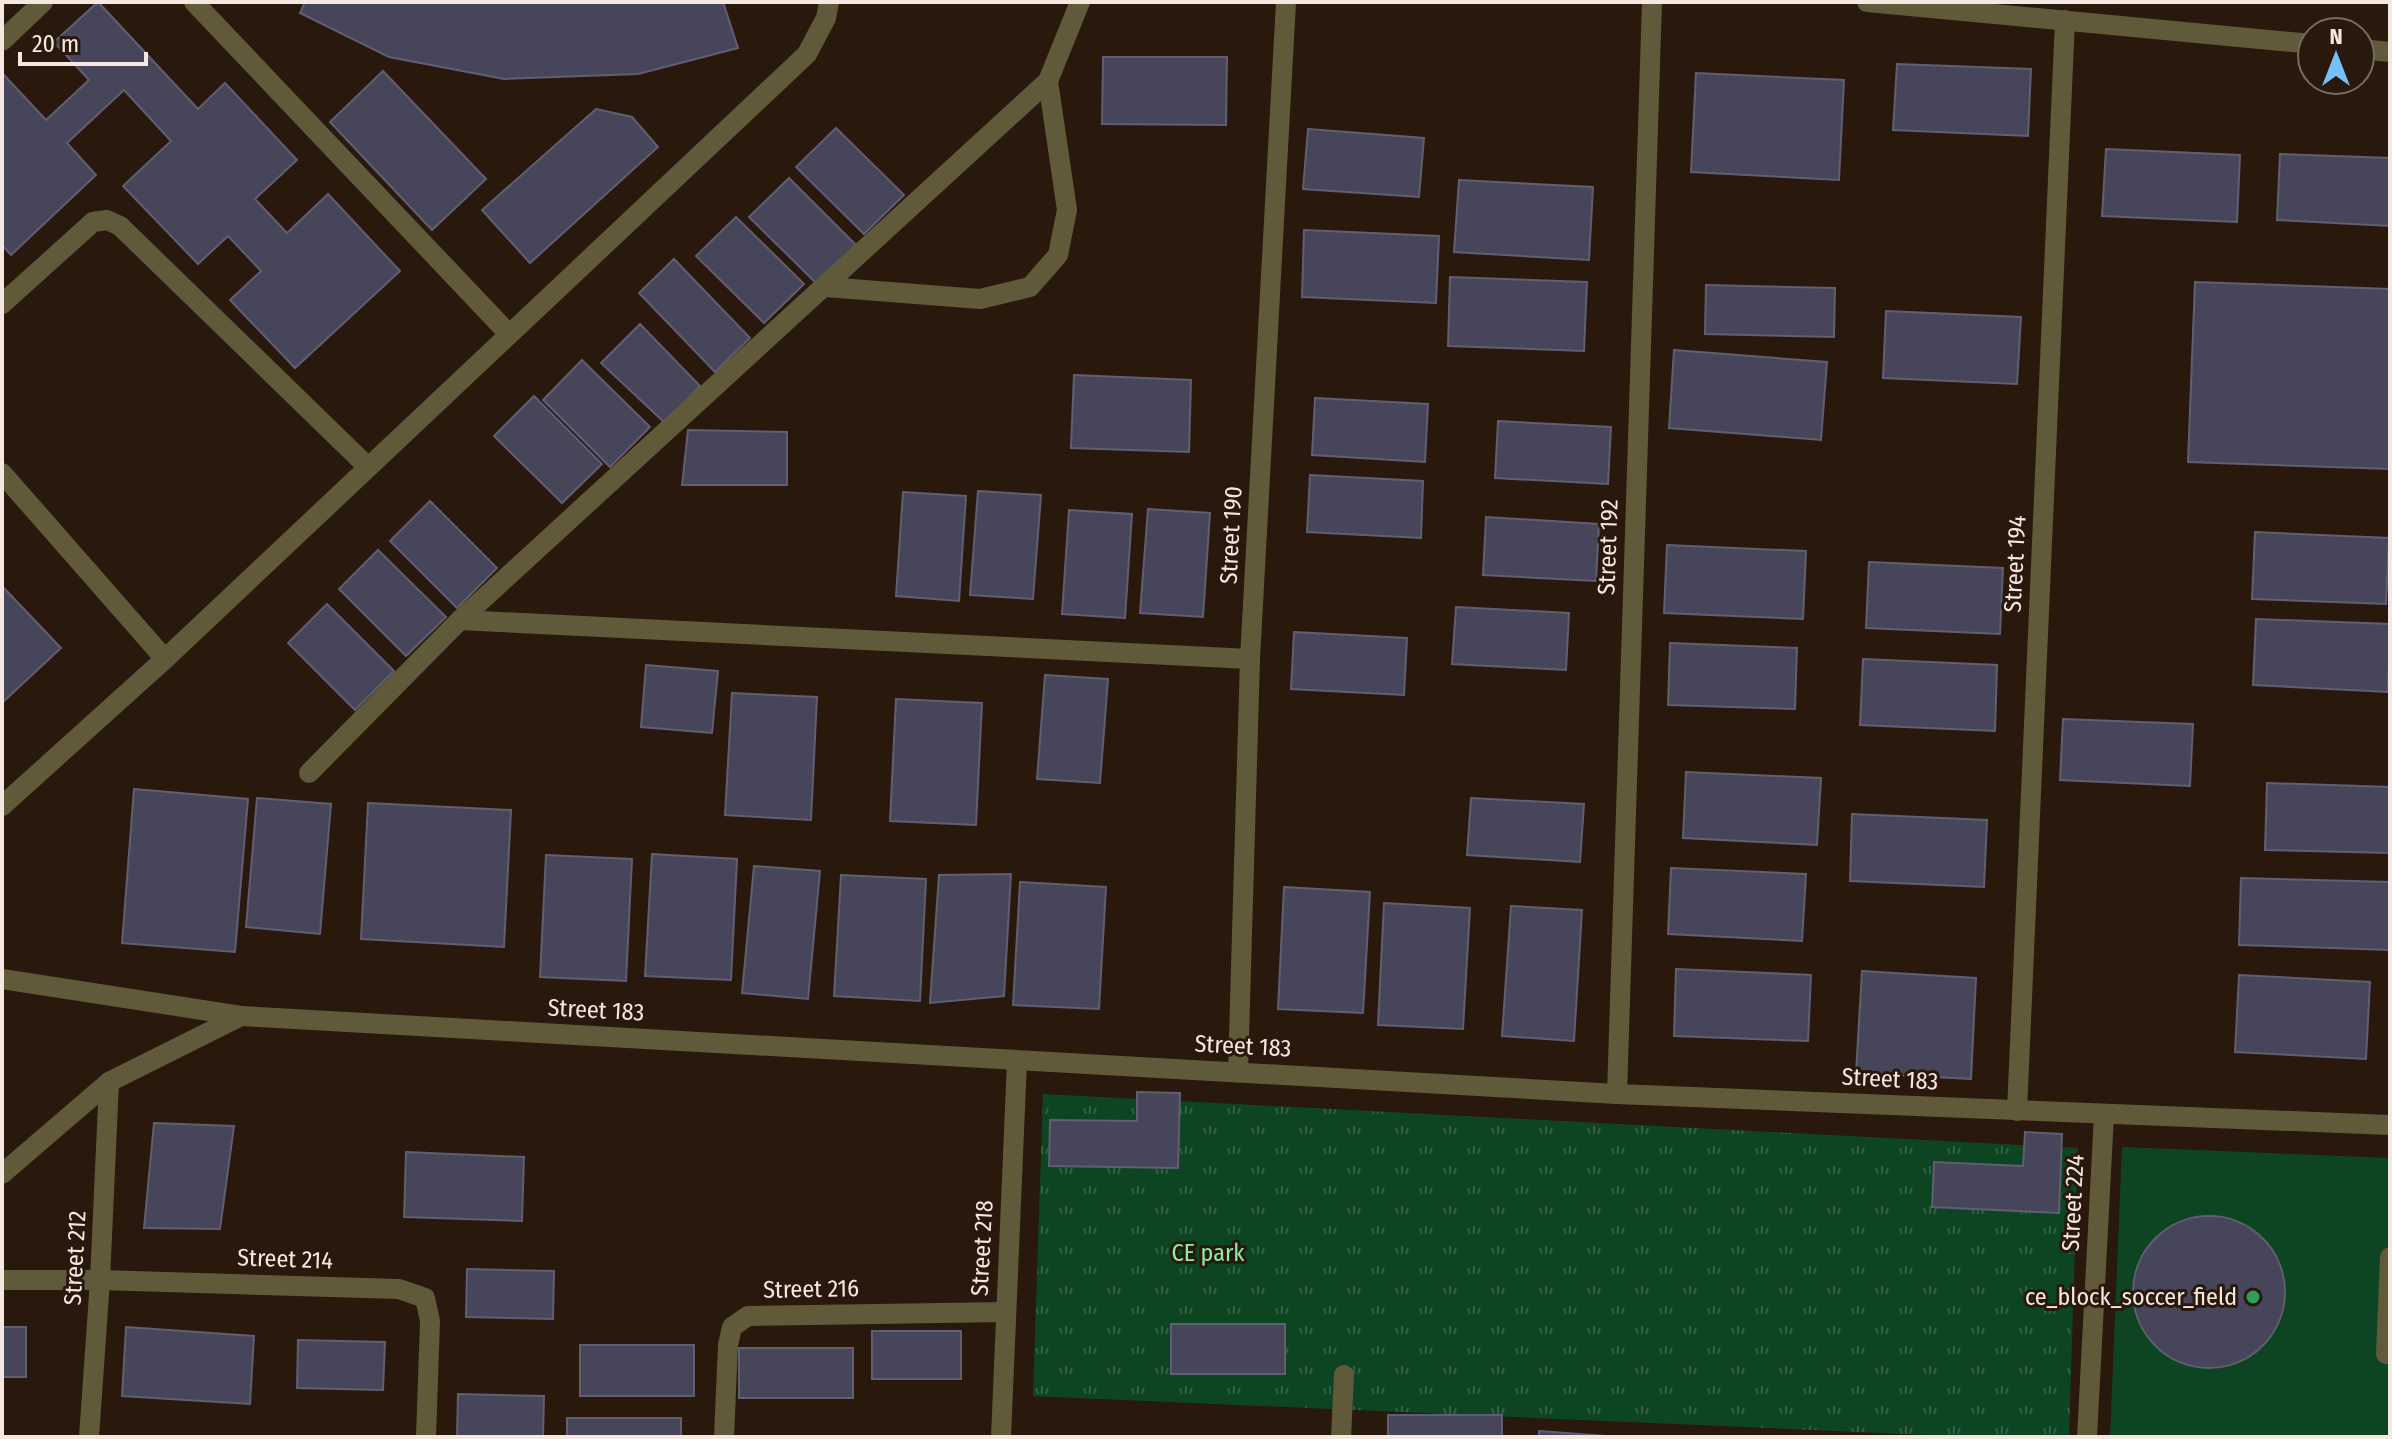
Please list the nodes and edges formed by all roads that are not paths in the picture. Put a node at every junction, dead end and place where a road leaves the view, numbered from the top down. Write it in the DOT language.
graph roads {
  1 [pos="43,2"];
  2 [pos="194,2"];
  3 [pos="829,2"];
  4 [pos="1080,2"];
  5 [pos="1286,2"];
  6 [pos="1652,2"];
  7 [pos="1867,2"];
  8 [pos="2065,20"];
  9 [pos="2,41"];
  10 [pos="2296,42"];
  11 [pos="1048,81"];
  12 [pos="826,287"];
  13 [pos="2,304"];
  14 [pos="509,334"];
  15 [pos="368,467"];
  16 [pos="2,473"];
  17 [pos="460,620"];
  18 [pos="165,659"];
  19 [pos="1250,659"];
  20 [pos="309,773"];
  21 [pos="2,806"];
  22 [pos="2,979"];
  23 [pos="241,1016"];
  24 [pos="1017,1061"];
  25 [pos="1238,1071"];
  26 [pos="109,1082"];
  27 [pos="1617,1094"];
  28 [pos="2017,1111"];
  29 [pos="2104,1115"];
  30 [pos="2390,1125"];
  31 [pos="2,1174"];
  32 [pos="2390,1257"];
  33 [pos="2,1280"];
  34 [pos="100,1280"];
  35 [pos="1005,1312"];
  36 [pos="2386,1354"];
  37 [pos="1344,1375"];
  38 [pos="2091,1436"];
  39 [pos="89,1437"];
  40 [pos="426,1437"];
  41 [pos="724,1437"];
  42 [pos="1001,1437"];
  43 [pos="1341,1437"];
  1 -- 9 [label="street"];
  2 -- 14 [label="street"];
  3 -- 14 [label="street"];
  4 -- 11 [label="street"];
  5 -- 19 [label="street, Street 190"];
  6 -- 27 [label="street, Street 192"];
  7 -- 8 [label="street"];
  8 -- 10 [label="street"];
  8 -- 28 [label="street, Street 194"];
  11 -- 12 [label="street"];
  11 -- 12 [label="street"];
  12 -- 17 [label="street"];
  13 -- 15 [label="street"];
  14 -- 15 [label="street"];
  15 -- 18 [label="street"];
  16 -- 18 [label="street"];
  17 -- 19 [label="street"];
  17 -- 20 [label="street"];
  18 -- 21 [label="street"];
  19 -- 25 [label="street, Street 190"];
  22 -- 23 [label="street"];
  23 -- 24 [label="street, Street 183"];
  23 -- 26 [label="street, Street 183"];
  24 -- 25 [label="street, Street 183"];
  24 -- 35 [label="street, Street 218"];
  25 -- 27 [label="street, Street 183"];
  26 -- 31 [label="street, Street 183"];
  26 -- 34 [label="street, Street 212"];
  27 -- 28 [label="street, Street 183"];
  28 -- 29 [label="street, Street 183"];
  29 -- 30 [label="street, Street 183"];
  29 -- 38 [label="street, Street 224"];
  32 -- 36 [label="street"];
  33 -- 34 [label="street, Street 214"];
  34 -- 39 [label="street, Street 212"];
  34 -- 40 [label="street, Street 214"];
  35 -- 41 [label="street, Street 216"];
  35 -- 42 [label="street, Street 218"];
  37 -- 43 [label="street"];
}
